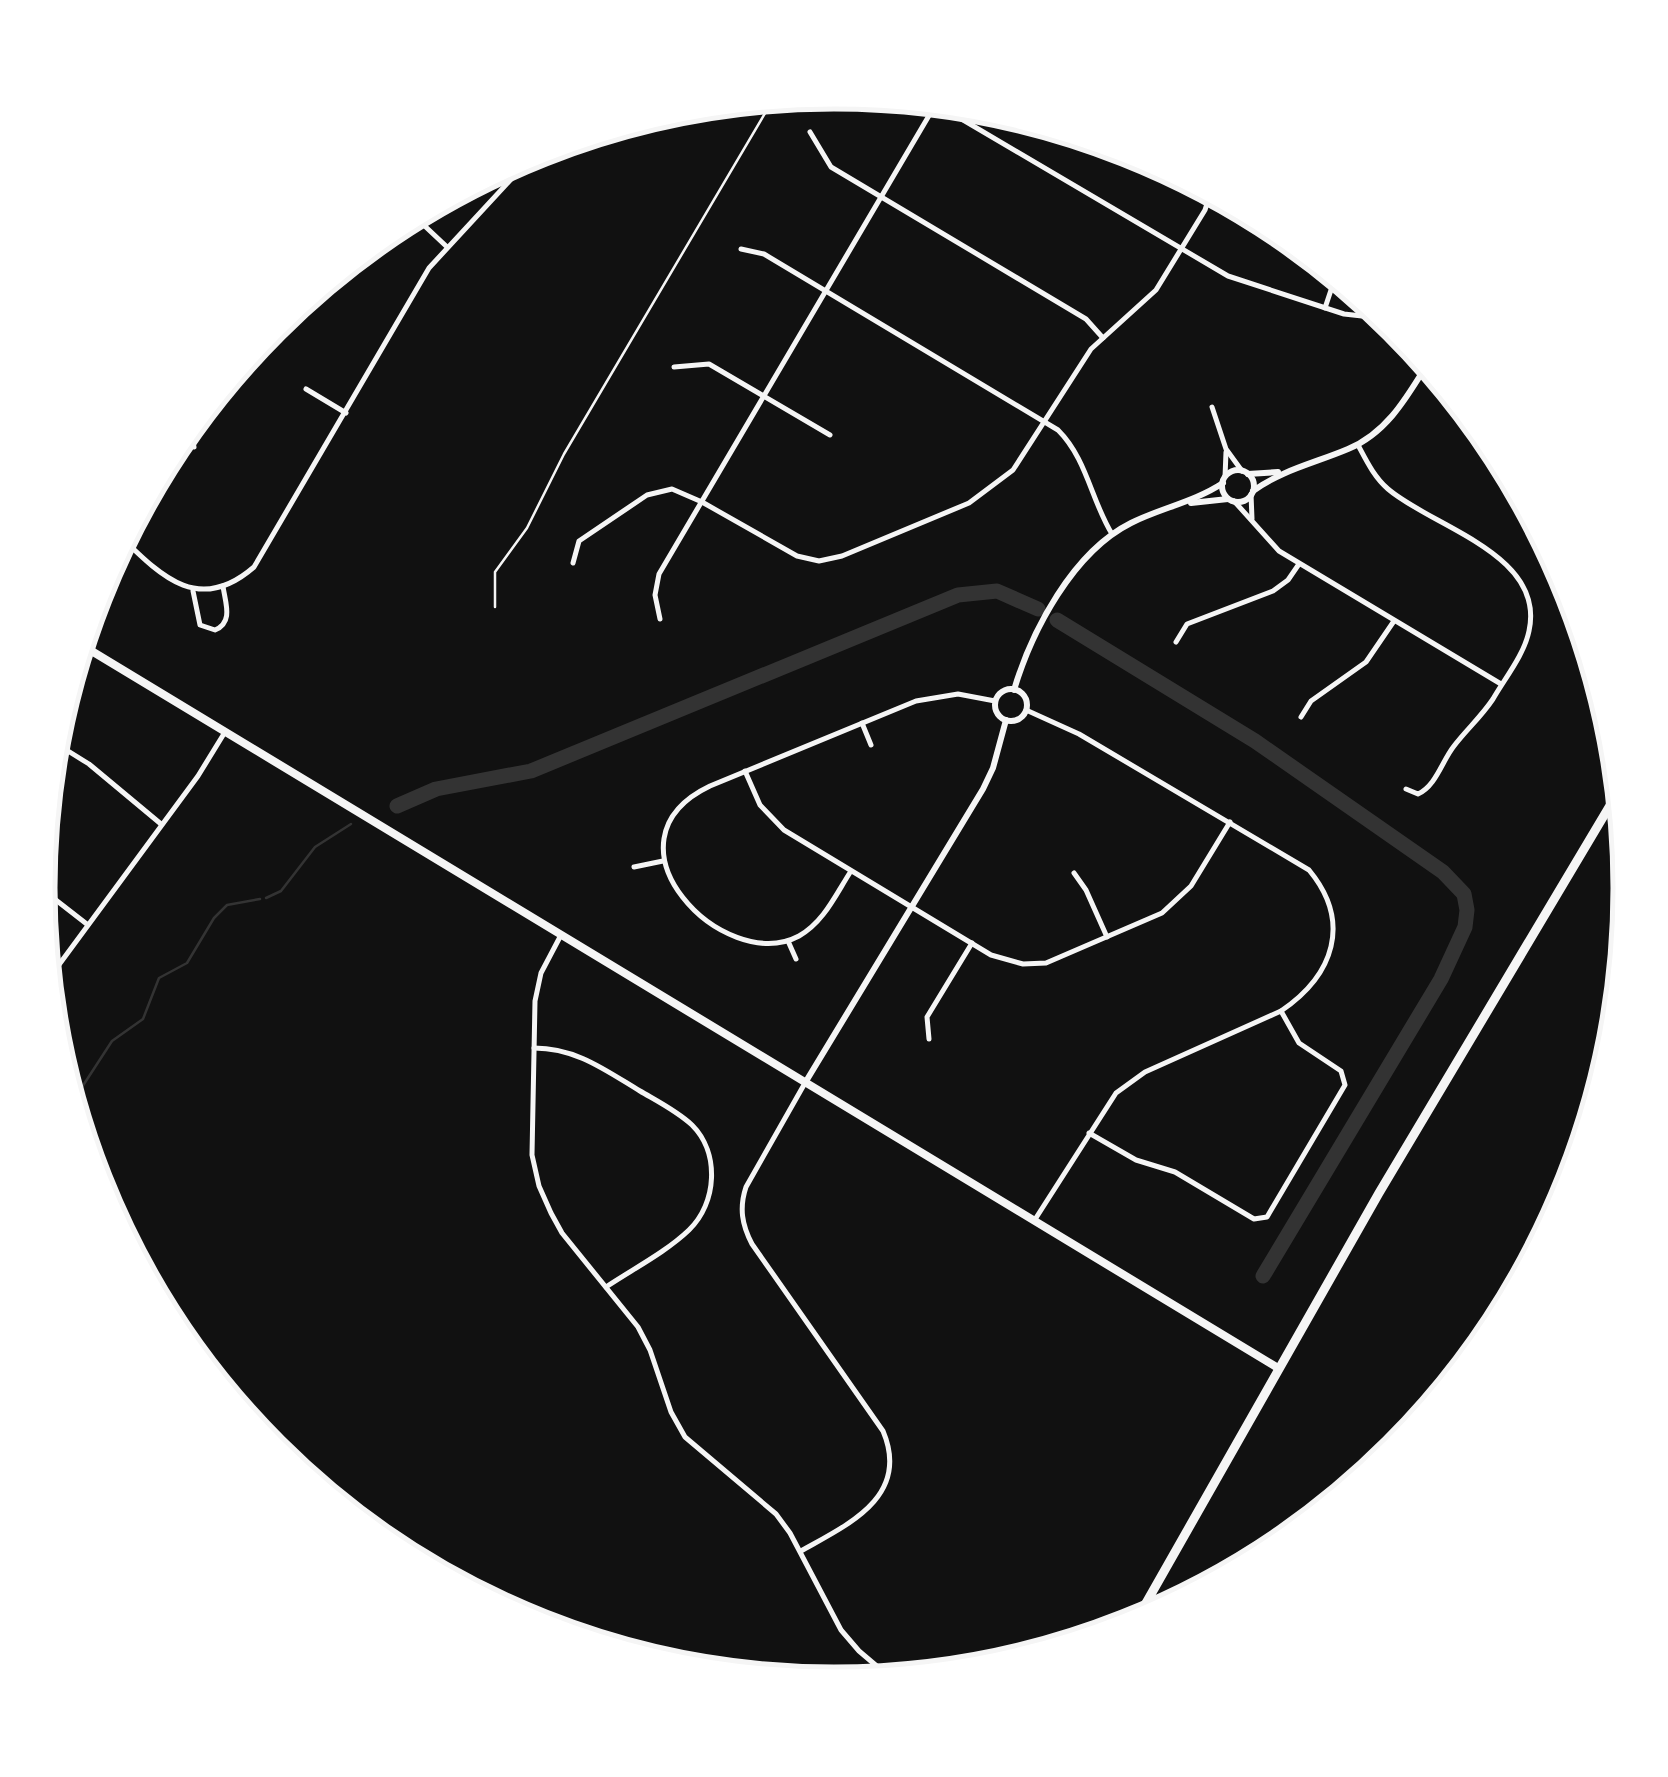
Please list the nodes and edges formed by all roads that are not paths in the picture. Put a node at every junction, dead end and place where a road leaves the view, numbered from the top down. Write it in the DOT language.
graph roads {
  1 [pos="929,115"];
  2 [pos="966,121"];
  3 [pos="810,132"];
  4 [pos="508,182"];
  5 [pos="881,198"];
  6 [pos="1207,205"];
  7 [pos="425,226"];
  8 [pos="446,246"];
  9 [pos="741,249"];
  10 [pos="1182,249"];
  11 [pos="1331,289"];
  12 [pos="826,292"];
  13 [pos="1325,308"];
  14 [pos="1360,314"];
  15 [pos="1103,338"];
  16 [pos="674,367"];
  17 [pos="1420,375"];
  18 [pos="306,389"];
  19 [pos="764,397"];
  20 [pos="1212,406"];
  21 [pos="346,413"];
  22 [pos="1046,422"];
  23 [pos="830,435"];
  24 [pos="1358,444"];
  25 [pos="1226,449"];
  26 [pos="1284,471"];
  27 [pos="1245,472"];
  28 [pos="1224,480"];
  29 [pos="1252,493"];
  30 [pos="1232,500"];
  31 [pos="702,502"];
  32 [pos="1184,504"];
  33 [pos="1252,522"];
  34 [pos="1112,534"];
  35 [pos="133,548"];
  36 [pos="572,564"];
  37 [pos="1299,564"];
  38 [pos="223,586"];
  39 [pos="193,590"];
  40 [pos="660,619"];
  41 [pos="1394,621"];
  42 [pos="1176,642"];
  43 [pos="92,651"];
  44 [pos="1501,684"];
  45 [pos="1014,690"];
  46 [pos="996,701"];
  47 [pos="1026,710"];
  48 [pos="1301,717"];
  49 [pos="1006,720"];
  50 [pos="862,723"];
  51 [pos="225,732"];
  52 [pos="871,745"];
  53 [pos="68,751"];
  54 [pos="746,771"];
  55 [pos="1406,789"];
  56 [pos="1608,808"];
  57 [pos="1230,822"];
  58 [pos="162,824"];
  59 [pos="664,861"];
  60 [pos="634,868"];
  61 [pos="851,871"];
  62 [pos="1074,873"];
  63 [pos="55,899"];
  64 [pos="912,906"];
  65 [pos="88,925"];
  66 [pos="561,935"];
  67 [pos="1107,938"];
  68 [pos="788,940"];
  69 [pos="972,943"];
  70 [pos="796,959"];
  71 [pos="59,963"];
  72 [pos="1281,1011"];
  73 [pos="930,1038"];
  74 [pos="534,1048"];
  75 [pos="805,1083"];
  76 [pos="1088,1133"];
  77 [pos="1034,1221"];
  78 [pos="606,1287"];
  79 [pos="1278,1368"];
  80 [pos="800,1551"];
  81 [pos="1147,1601"];
  82 [pos="877,1666"];
  1 -- 5 [label="street"];
  2 -- 10 [label="street"];
  3 -- 5 [label="street"];
  4 -- 8 [label="street"];
  5 -- 12 [label="street"];
  5 -- 15 [label="street"];
  6 -- 10 [label="street"];
  7 -- 8 [label="street"];
  8 -- 21 [label="street"];
  9 -- 12 [label="street"];
  10 -- 13 [label="street"];
  10 -- 15 [label="street"];
  11 -- 13 [label="street"];
  12 -- 19 [label="street"];
  12 -- 22 [label="street"];
  13 -- 14 [label="street"];
  15 -- 22 [label="street"];
  16 -- 19 [label="street"];
  17 -- 24 [label="street"];
  18 -- 21 [label="street"];
  19 -- 23 [label="street"];
  19 -- 31 [label="street"];
  20 -- 25 [label="street"];
  21 -- 38 [label="street"];
  22 -- 31 [label="street"];
  22 -- 34 [label="street"];
  24 -- 26 [label="street"];
  24 -- 44 [label="street"];
  25 -- 27 [label="street"];
  25 -- 28 [label="street"];
  26 -- 27 [label="street"];
  26 -- 29 [label="street"];
  27 -- 28 [label="street"];
  27 -- 29 [label="street"];
  28 -- 30 [label="street"];
  28 -- 32 [label="street"];
  29 -- 30 [label="street"];
  29 -- 33 [label="street"];
  30 -- 32 [label="street"];
  30 -- 33 [label="street"];
  31 -- 36 [label="street"];
  31 -- 40 [label="street"];
  32 -- 34 [label="street"];
  33 -- 37 [label="street"];
  34 -- 45 [label="street"];
  35 -- 39 [label="street"];
  37 -- 41 [label="street"];
  37 -- 42 [label="street"];
  38 -- 39 [label="street"];
  38 -- 39 [label="street"];
  41 -- 44 [label="street"];
  41 -- 48 [label="street"];
  43 -- 51 [label="main road"];
  44 -- 55 [label="street"];
  45 -- 46 [label="street"];
  45 -- 47 [label="street"];
  46 -- 49 [label="street"];
  46 -- 50 [label="street"];
  47 -- 49 [label="street"];
  47 -- 57 [label="street"];
  49 -- 64 [label="street"];
  50 -- 52 [label="street"];
  50 -- 54 [label="street"];
  51 -- 58 [label="street"];
  51 -- 66 [label="main road"];
  53 -- 58 [label="street"];
  54 -- 59 [label="street"];
  54 -- 61 [label="street"];
  56 -- 79 [label="main road"];
  57 -- 67 [label="street"];
  57 -- 72 [label="street"];
  58 -- 65 [label="street"];
  59 -- 60 [label="street"];
  59 -- 68 [label="street"];
  61 -- 64 [label="street"];
  61 -- 68 [label="street"];
  62 -- 67 [label="street"];
  63 -- 65 [label="street"];
  64 -- 69 [label="street"];
  64 -- 75 [label="street"];
  65 -- 71 [label="street"];
  66 -- 74 [label="street"];
  66 -- 75 [label="main road"];
  67 -- 69 [label="street"];
  68 -- 70 [label="street"];
  69 -- 73 [label="street"];
  72 -- 76 [label="street"];
  72 -- 76 [label="street"];
  74 -- 78 [label="street"];
  74 -- 78 [label="street"];
  75 -- 77 [label="main road"];
  75 -- 80 [label="street"];
  76 -- 77 [label="street"];
  77 -- 79 [label="main road"];
  78 -- 80 [label="street"];
  79 -- 81 [label="main road"];
  80 -- 82 [label="street"];
}
